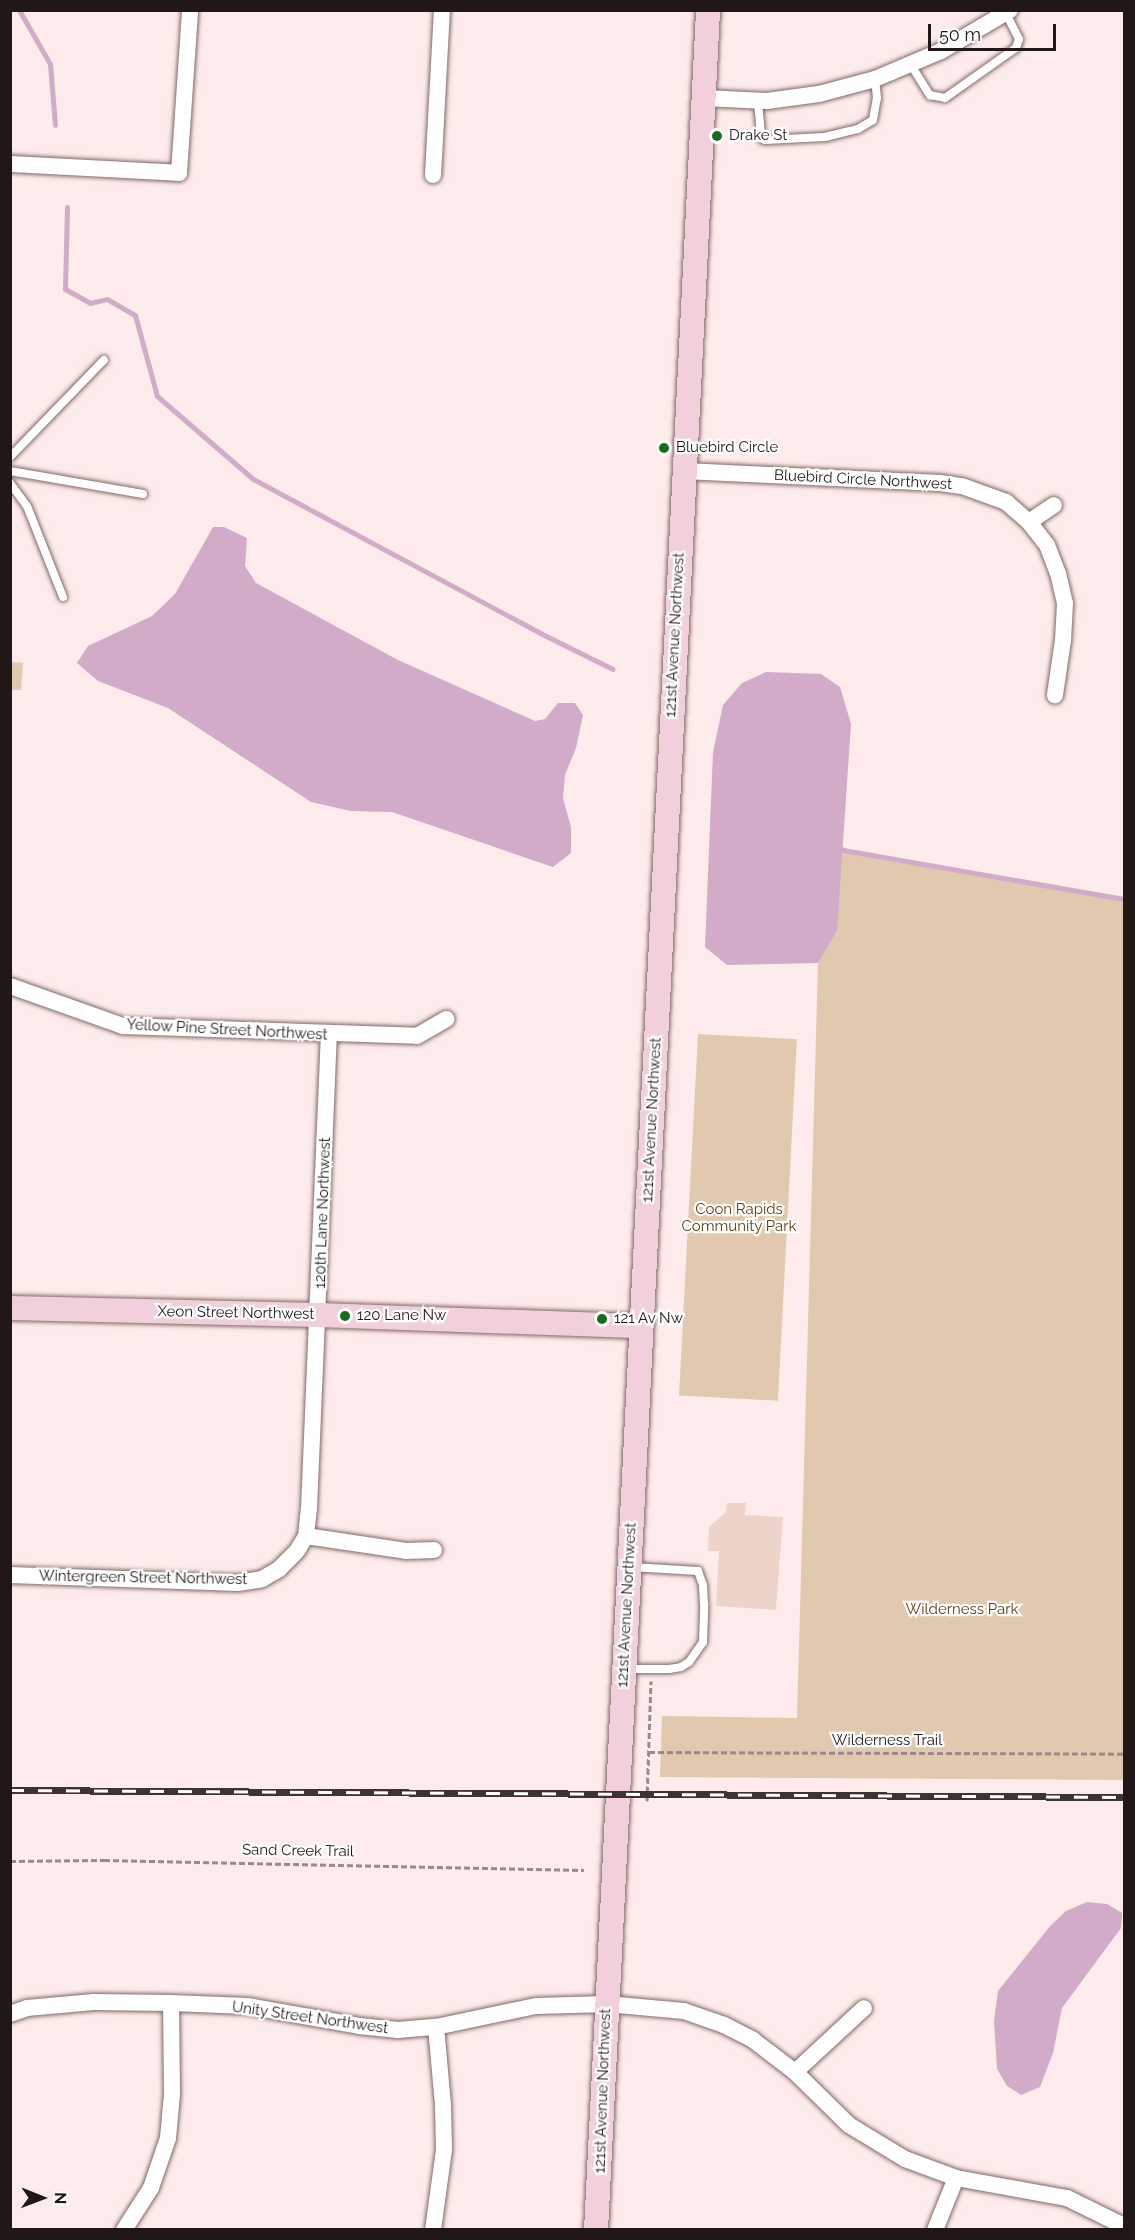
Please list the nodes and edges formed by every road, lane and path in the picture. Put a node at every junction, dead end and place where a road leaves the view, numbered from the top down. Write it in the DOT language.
graph roads {
  1 [pos="190,10"];
  2 [pos="442,10"];
  3 [pos="708,10"];
  4 [pos="1008,12"];
  5 [pos="911,65"];
  6 [pos="874,79"];
  7 [pos="703,98"];
  8 [pos="758,101"];
  9 [pos="10,164"];
  10 [pos="433,176"];
  11 [pos="104,360"];
  12 [pos="10,457"];
  13 [pos="10,471"];
  14 [pos="684,471"];
  15 [pos="10,483"];
  16 [pos="143,494"];
  17 [pos="1054,505"];
  18 [pos="1029,522"];
  19 [pos="63,597"];
  20 [pos="1056,695"];
  21 [pos="10,986"];
  22 [pos="447,1019"];
  23 [pos="329,1035"];
  24 [pos="10,1308"];
  25 [pos="319,1315"];
  26 [pos="641,1326"];
  27 [pos="306,1536"];
  28 [pos="435,1550"];
  29 [pos="629,1567"];
  30 [pos="10,1575"];
  31 [pos="624,1669"];
  32 [pos="651,1681"];
  33 [pos="649,1752"];
  34 [pos="1125,1754"];
  35 [pos="647,1801"];
  36 [pos="10,1861"];
  37 [pos="584,1870"];
  38 [pos="171,2003"];
  39 [pos="607,2004"];
  40 [pos="864,2008"];
  41 [pos="10,2014"];
  42 [pos="436,2027"];
  43 [pos="795,2072"];
  44 [pos="956,2178"];
  45 [pos="1125,2226"];
  46 [pos="124,2229"];
  47 [pos="433,2229"];
  48 [pos="596,2229"];
  49 [pos="936,2229"];
  1 -- 9 [label="street"];
  2 -- 10 [label="street"];
  3 -- 7 [label="street, 121st Avenue Northwest"];
  4 -- 5 [label="street"];
  4 -- 5 [label="lane"];
  5 -- 6 [label="street"];
  6 -- 8 [label="street"];
  6 -- 8 [label="lane"];
  7 -- 8 [label="street"];
  7 -- 14 [label="street, 121st Avenue Northwest"];
  11 -- 12 [label="lane"];
  13 -- 16 [label="lane"];
  14 -- 18 [label="street, Bluebird Circle Northwest"];
  14 -- 26 [label="street, 121st Avenue Northwest"];
  15 -- 19 [label="lane"];
  17 -- 18 [label="street"];
  18 -- 20 [label="street, Bluebird Circle Northwest"];
  21 -- 23 [label="street, Yellow Pine Street Northwest"];
  22 -- 23 [label="street, Yellow Pine Street Northwest"];
  23 -- 25 [label="street, 120th Lane Northwest"];
  24 -- 25 [label="street, Xeon Street Northwest"];
  25 -- 26 [label="street, Xeon Street Northwest"];
  25 -- 27 [label="street, 120th Lane Northwest"];
  26 -- 29 [label="street, 121st Avenue Northwest"];
  27 -- 28 [label="street"];
  27 -- 30 [label="street, Wintergreen Street Northwest"];
  29 -- 31 [label="street, 121st Avenue Northwest"];
  29 -- 31 [label="lane"];
  31 -- 39 [label="street, 121st Avenue Northwest"];
  32 -- 33 [label="path"];
  33 -- 34 [label="path, Wilderness Trail"];
  33 -- 35 [label="path"];
  36 -- 37 [label="path, Sand Creek Trail"];
  38 -- 41 [label="street, Unity Street Northwest"];
  38 -- 42 [label="street, Unity Street Northwest"];
  38 -- 46 [label="street"];
  39 -- 42 [label="street, Unity Street Northwest"];
  39 -- 43 [label="street, Unity Street Northwest"];
  39 -- 48 [label="street, 121st Avenue Northwest"];
  40 -- 43 [label="street"];
  42 -- 47 [label="street"];
  43 -- 44 [label="street, Unity Street Northwest"];
  44 -- 45 [label="street, Unity Street Northwest"];
  44 -- 49 [label="street"];
}
